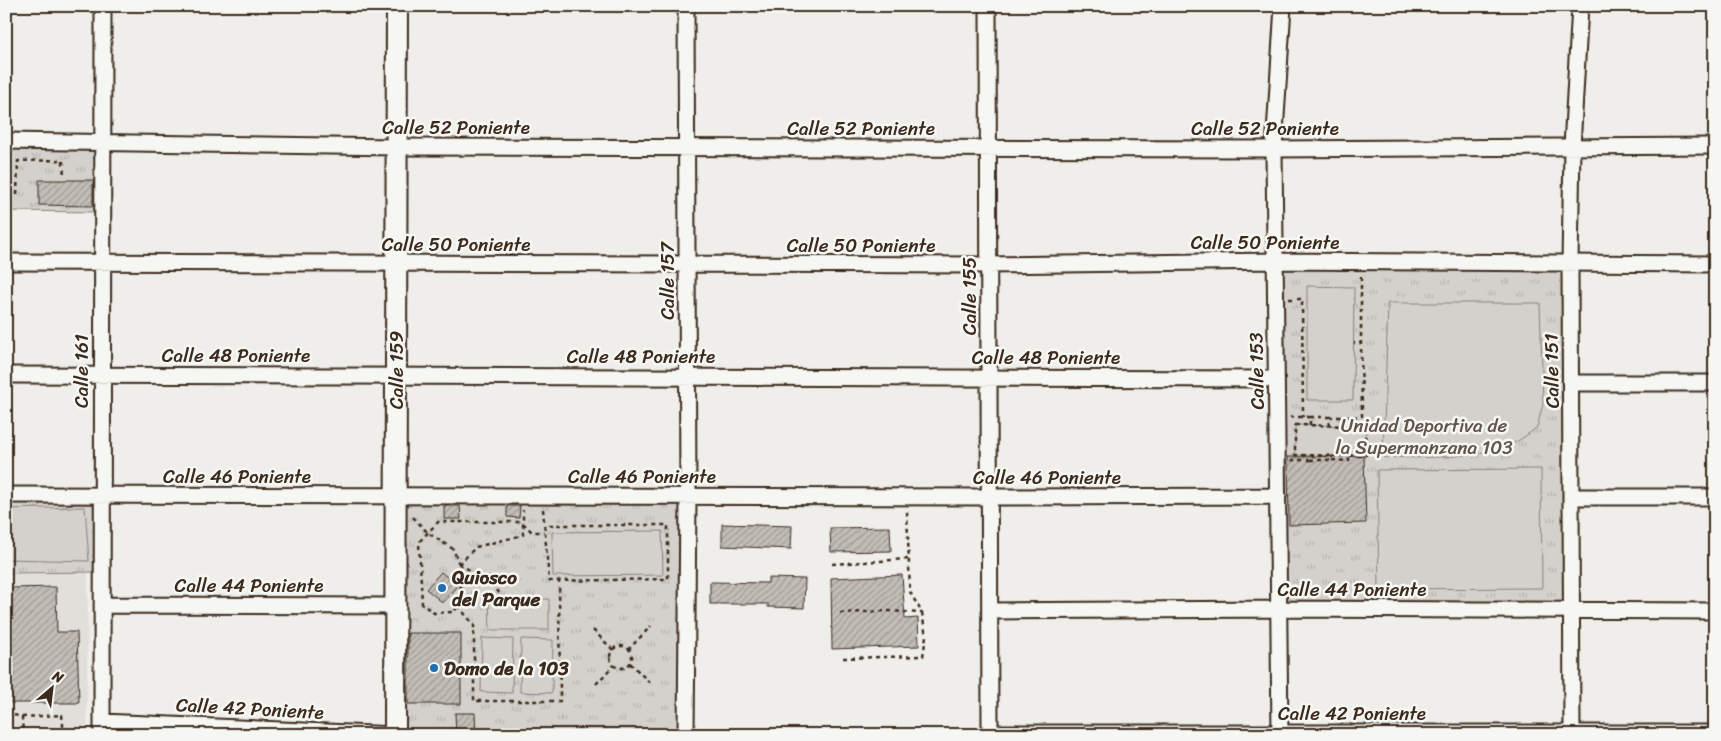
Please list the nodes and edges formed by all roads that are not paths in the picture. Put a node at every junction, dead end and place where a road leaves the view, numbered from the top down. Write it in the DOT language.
graph roads {
  1 [pos="102,6"];
  2 [pos="396,6"];
  3 [pos="686,6"];
  4 [pos="988,6"];
  5 [pos="1283,6"];
  6 [pos="1580,6"];
  7 [pos="6,141"];
  8 [pos="104,142"];
  9 [pos="1715,146"];
  10 [pos="1572,147"];
  11 [pos="396,148"];
  12 [pos="687,148"];
  13 [pos="988,149"];
  14 [pos="1274,149"];
  15 [pos="101,261"];
  16 [pos="1275,261"];
  17 [pos="6,262"];
  18 [pos="1570,263"];
  19 [pos="396,264"];
  20 [pos="687,264"];
  21 [pos="1715,264"];
  22 [pos="988,265"];
  23 [pos="6,374"];
  24 [pos="101,375"];
  25 [pos="396,375"];
  26 [pos="688,376"];
  27 [pos="989,376"];
  28 [pos="1276,379"];
  29 [pos="1572,383"];
  30 [pos="1715,383"];
  31 [pos="6,495"];
  32 [pos="102,496"];
  33 [pos="396,496"];
  34 [pos="688,496"];
  35 [pos="1278,496"];
  36 [pos="1715,496"];
  37 [pos="989,497"];
  38 [pos="1572,497"];
  39 [pos="102,605"];
  40 [pos="396,606"];
  41 [pos="1279,609"];
  42 [pos="990,611"];
  43 [pos="1571,611"];
  44 [pos="1715,611"];
  45 [pos="102,728"];
  46 [pos="1715,733"];
  47 [pos="990,734"];
  48 [pos="1280,734"];
  49 [pos="1572,734"];
  50 [pos="395,735"];
  51 [pos="686,735"];
  1 -- 8 [label="street, Calle 161"];
  2 -- 11 [label="street, Calle 159"];
  3 -- 12 [label="street, Calle 157"];
  4 -- 13 [label="street, Calle 155"];
  5 -- 14 [label="street, Calle 153"];
  6 -- 10 [label="street, Calle 151"];
  7 -- 8 [label="street, Calle 52 Poniente"];
  8 -- 11 [label="street, Calle 52 Poniente"];
  8 -- 15 [label="street, Calle 161"];
  9 -- 10 [label="street, Calle 52 Poniente"];
  10 -- 14 [label="street, Calle 52 Poniente"];
  10 -- 18 [label="street, Calle 151"];
  11 -- 12 [label="street, Calle 52 Poniente"];
  11 -- 19 [label="street, Calle 159"];
  12 -- 13 [label="street, Calle 52 Poniente"];
  12 -- 20 [label="street, Calle 157"];
  13 -- 14 [label="street, Calle 52 Poniente"];
  13 -- 22 [label="street, Calle 155"];
  14 -- 16 [label="street, Calle 153"];
  15 -- 17 [label="street, Calle 50 Poniente"];
  15 -- 19 [label="street, Calle 50 Poniente"];
  15 -- 24 [label="street, Calle 161"];
  16 -- 18 [label="street, Calle 50 Poniente"];
  16 -- 22 [label="street, Calle 50 Poniente"];
  16 -- 28 [label="street, Calle 153"];
  18 -- 21 [label="street, Calle 50 Poniente"];
  18 -- 29 [label="street, Calle 151"];
  19 -- 20 [label="street, Calle 50 Poniente"];
  19 -- 25 [label="street, Calle 159"];
  20 -- 22 [label="street, Calle 50 Poniente"];
  20 -- 26 [label="street, Calle 157"];
  22 -- 27 [label="street, Calle 155"];
  23 -- 24 [label="street, Calle 48 Poniente"];
  24 -- 25 [label="street, Calle 48 Poniente"];
  24 -- 32 [label="street, Calle 161"];
  25 -- 26 [label="street, Calle 48 Poniente"];
  25 -- 33 [label="street, Calle 159"];
  26 -- 27 [label="street, Calle 48 Poniente"];
  26 -- 34 [label="street, Calle 157"];
  27 -- 28 [label="street, Calle 48 Poniente"];
  27 -- 37 [label="street, Calle 155"];
  28 -- 35 [label="street, Calle 153"];
  29 -- 30 [label="street"];
  29 -- 38 [label="street, Calle 151"];
  31 -- 32 [label="street, Calle 46 Poniente"];
  32 -- 33 [label="street, Calle 46 Poniente"];
  32 -- 39 [label="street, Calle 161"];
  33 -- 34 [label="street, Calle 46 Poniente"];
  33 -- 40 [label="street, Calle 159"];
  34 -- 37 [label="street, Calle 46 Poniente"];
  34 -- 51 [label="street, Calle 157"];
  35 -- 37 [label="street, Calle 46 Poniente"];
  35 -- 41 [label="street, Calle 153"];
  36 -- 38 [label="street"];
  37 -- 42 [label="street, Calle 155"];
  38 -- 43 [label="street, Calle 151"];
  39 -- 40 [label="street, Calle 44 Poniente"];
  39 -- 45 [label="street, Calle 161"];
  40 -- 50 [label="street, Calle 159"];
  41 -- 42 [label="street, Calle 44 Poniente"];
  41 -- 43 [label="street, Calle 44 Poniente"];
  41 -- 48 [label="street, Calle 153"];
  42 -- 47 [label="street, Calle 155"];
  43 -- 44 [label="street, Calle 44 Poniente"];
  43 -- 49 [label="street, Calle 151"];
  45 -- 50 [label="street, Calle 42 Poniente"];
  46 -- 49 [label="street, Calle 42 Poniente"];
  47 -- 48 [label="street, Calle 42 Poniente"];
  48 -- 49 [label="street, Calle 42 Poniente"];
}
